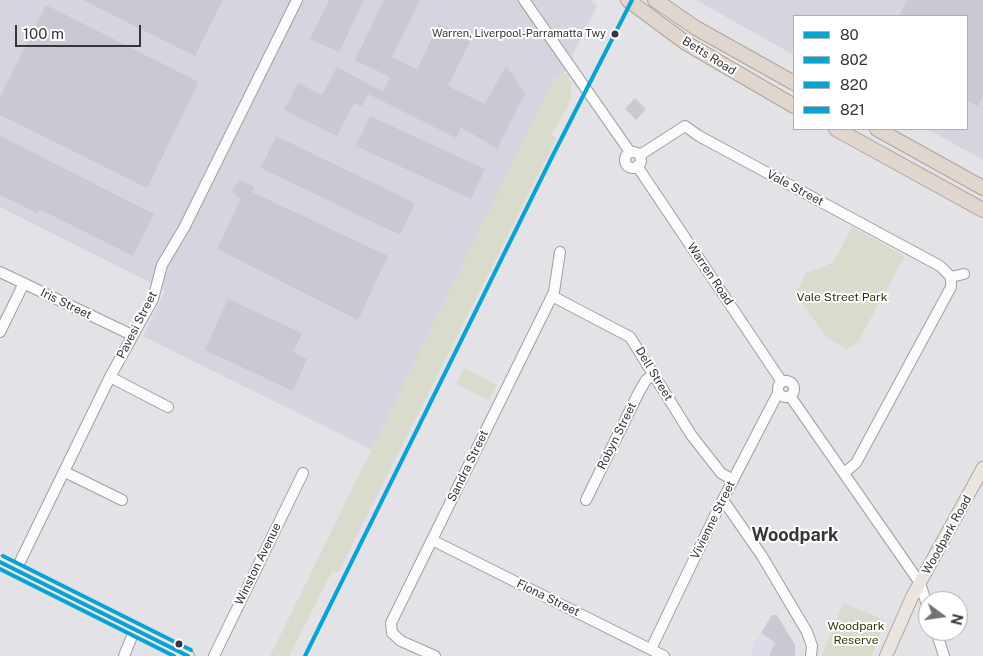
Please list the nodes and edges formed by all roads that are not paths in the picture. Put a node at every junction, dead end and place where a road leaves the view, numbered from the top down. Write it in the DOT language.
graph roads {
  1 [pos="297,0"];
  2 [pos="524,0"];
  3 [pos="628,0"];
  4 [pos="656,0"];
  5 [pos="793,82"];
  6 [pos="793,105"];
  7 [pos="838,130"];
  8 [pos="879,130"];
  9 [pos="635,154"];
  10 [pos="983,188"];
  11 [pos="983,210"];
  12 [pos="560,252"];
  13 [pos="0,272"];
  14 [pos="964,274"];
  15 [pos="950,277"];
  16 [pos="24,284"];
  17 [pos="552,296"];
  18 [pos="0,332"];
  19 [pos="132,335"];
  20 [pos="654,374"];
  21 [pos="110,377"];
  22 [pos="782,382"];
  23 [pos="778,393"];
  24 [pos="790,396"];
  25 [pos="168,407"];
  26 [pos="983,468"];
  27 [pos="65,472"];
  28 [pos="303,473"];
  29 [pos="844,473"];
  30 [pos="733,480"];
  31 [pos="122,500"];
  32 [pos="586,500"];
  33 [pos="723,500"];
  34 [pos="432,540"];
  35 [pos="0,562"];
  36 [pos="16,570"];
  37 [pos="920,583"];
  38 [pos="923,591"];
  39 [pos="135,629"];
  40 [pos="939,641"];
  41 [pos="651,649"];
  42 [pos="124,656"];
  43 [pos="188,656"];
  44 [pos="214,656"];
  45 [pos="436,656"];
  46 [pos="664,656"];
  47 [pos="811,656"];
  48 [pos="886,656"];
  49 [pos="944,656"];
  1 -- 19 [label="street, Pavesi Street"];
  2 -- 9 [label="street"];
  3 -- 6 [label="highway, Betts Road"];
  4 -- 5 [label="highway, Betts Road"];
  7 -- 11 [label="highway"];
  8 -- 10 [label="highway"];
  9 -- 15 [label="street, Vale Street"];
  9 -- 22 [label="street, Warren Road"];
  12 -- 17 [label="street, Sandra Street"];
  13 -- 16 [label="street, Iris Street"];
  14 -- 15 [label="street"];
  15 -- 29 [label="street"];
  16 -- 18 [label="street"];
  16 -- 19 [label="street, Iris Street"];
  17 -- 20 [label="street, Dell Street"];
  17 -- 34 [label="street, Sandra Street"];
  19 -- 21 [label="street, Pavesi Street"];
  20 -- 30 [label="street, Dell Street"];
  20 -- 32 [label="street, Robyn Street"];
  21 -- 25 [label="street"];
  21 -- 27 [label="street, Pavesi Street"];
  22 -- 23 [label="street"];
  22 -- 24 [label="street"];
  23 -- 24 [label="street"];
  23 -- 30 [label="street, Vivienne Street"];
  24 -- 29 [label="street"];
  26 -- 37 [label="main road, Woodpark Road"];
  27 -- 31 [label="street"];
  27 -- 36 [label="street, Pavesi Street"];
  28 -- 44 [label="street, Winston Avenue"];
  29 -- 37 [label="street"];
  30 -- 33 [label="street, Vivienne Street"];
  33 -- 41 [label="street, Vivienne Street"];
  33 -- 47 [label="street"];
  34 -- 41 [label="street, Fiona Street"];
  34 -- 45 [label="street, Sandra Street"];
  35 -- 36 [label="main road"];
  36 -- 39 [label="main road"];
  37 -- 38 [label="street"];
  37 -- 48 [label="main road, Woodpark Road"];
  39 -- 42 [label="street"];
  39 -- 43 [label="main road"];
  40 -- 49 [label="street"];
  41 -- 46 [label="street, Fiona Street"];
}
